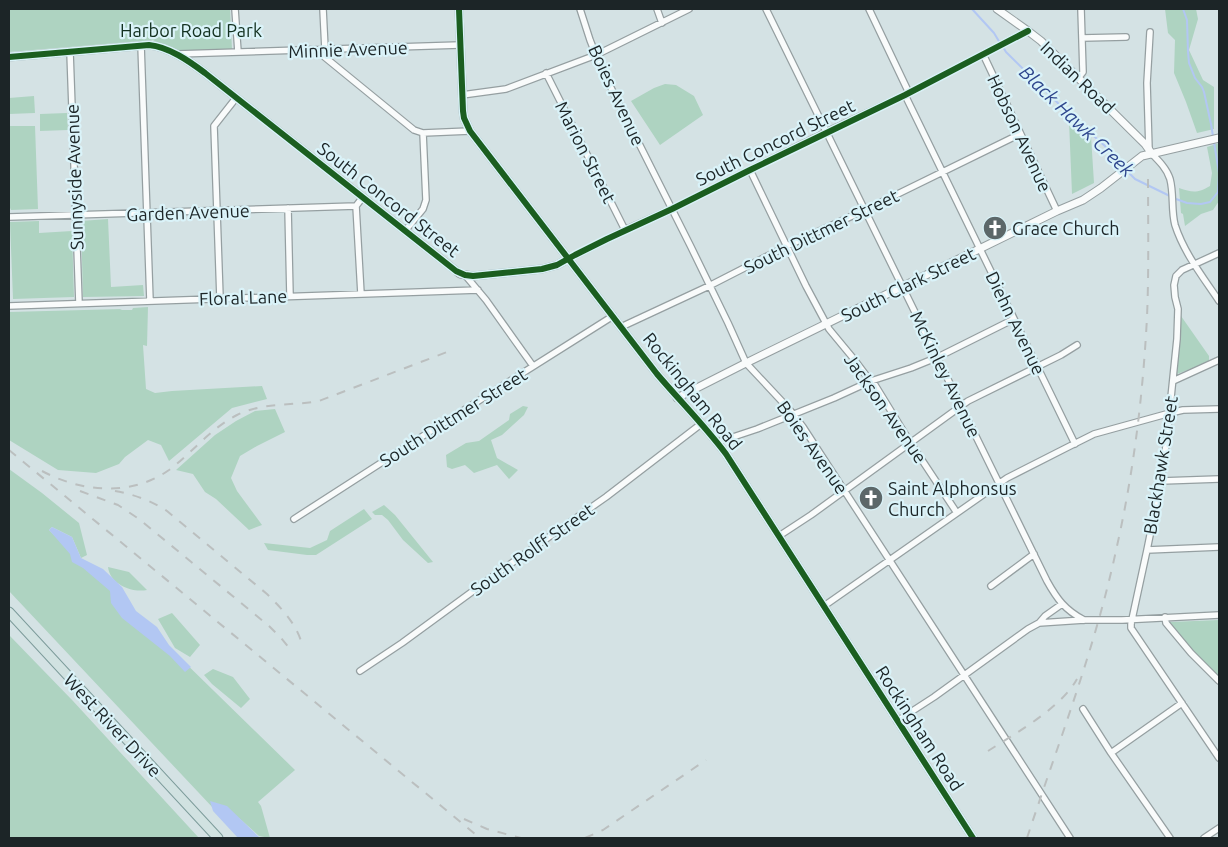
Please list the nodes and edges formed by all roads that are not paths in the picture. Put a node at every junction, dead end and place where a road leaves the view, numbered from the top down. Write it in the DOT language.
graph roads {
  1 [pos="235,9"];
  2 [pos="323,9"];
  3 [pos="459,9"];
  4 [pos="580,9"];
  5 [pos="657,9"];
  6 [pos="689,9"];
  7 [pos="766,9"];
  8 [pos="869,9"];
  9 [pos="996,9"];
  10 [pos="1081,9"];
  11 [pos="662,23"];
  12 [pos="1028,30"];
  13 [pos="1150,32"];
  14 [pos="1126,37"];
  15 [pos="1082,38"];
  16 [pos="141,45"];
  17 [pos="460,45"];
  18 [pos="325,49"];
  19 [pos="316,50"];
  20 [pos="70,52"];
  21 [pos="238,52"];
  22 [pos="176,54"];
  23 [pos="983,54"];
  24 [pos="596,55"];
  25 [pos="9,57"];
  26 [pos="546,73"];
  27 [pos="1079,77"];
  28 [pos="462,94"];
  29 [pos="907,94"];
  30 [pos="236,98"];
  31 [pos="470,131"];
  32 [pos="826,132"];
  33 [pos="423,133"];
  34 [pos="1020,134"];
  35 [pos="1219,138"];
  36 [pos="1151,152"];
  37 [pos="750,170"];
  38 [pos="942,172"];
  39 [pos="363,198"];
  40 [pos="356,206"];
  41 [pos="288,208"];
  42 [pos="672,209"];
  43 [pos="865,210"];
  44 [pos="1057,211"];
  45 [pos="217,212"];
  46 [pos="146,213"];
  47 [pos="76,215"];
  48 [pos="9,218"];
  49 [pos="625,230"];
  50 [pos="405,231"];
  51 [pos="787,246"];
  52 [pos="980,249"];
  53 [pos="1219,253"];
  54 [pos="568,259"];
  55 [pos="1194,264"];
  56 [pos="465,275"];
  57 [pos="709,286"];
  58 [pos="903,287"];
  59 [pos="478,290"];
  60 [pos="361,294"];
  61 [pos="290,296"];
  62 [pos="220,298"];
  63 [pos="150,300"];
  64 [pos="1219,301"];
  65 [pos="79,303"];
  66 [pos="9,306"];
  67 [pos="613,316"];
  68 [pos="1014,319"];
  69 [pos="826,324"];
  70 [pos="622,327"];
  71 [pos="1077,345"];
  72 [pos="938,357"];
  73 [pos="1219,360"];
  74 [pos="746,362"];
  75 [pos="534,366"];
  76 [pos="1037,367"];
  77 [pos="1173,381"];
  78 [pos="871,382"];
  79 [pos="677,398"];
  80 [pos="962,406"];
  81 [pos="1219,409"];
  82 [pos="1170,413"];
  83 [pos="794,414"];
  84 [pos="701,424"];
  85 [pos="718,442"];
  86 [pos="910,442"];
  87 [pos="1076,444"];
  88 [pos="1219,478"];
  89 [pos="1161,481"];
  90 [pos="999,483"];
  91 [pos="844,490"];
  92 [pos="957,513"];
  93 [pos="294,519"];
  94 [pos="779,536"];
  95 [pos="1219,547"];
  96 [pos="1148,550"];
  97 [pos="1034,554"];
  98 [pos="890,560"];
  99 [pos="991,586"];
  100 [pos="1062,604"];
  101 [pos="824,606"];
  102 [pos="9,612"];
  103 [pos="1219,615"];
  104 [pos="1165,618"];
  105 [pos="1132,619"];
  106 [pos="1084,620"];
  107 [pos="1039,623"];
  108 [pos="360,671"];
  109 [pos="964,674"];
  110 [pos="1219,681"];
  111 [pos="1182,703"];
  112 [pos="1083,709"];
  113 [pos="897,721"];
  114 [pos="1111,753"];
  115 [pos="1219,758"];
  116 [pos="1219,828"];
  117 [pos="218,838"];
  118 [pos="973,838"];
  119 [pos="1070,838"];
  120 [pos="1170,838"];
  121 [pos="1204,838"];
  1 -- 21 [label="street"];
  2 -- 18 [label="street"];
  3 -- 17 [label="street, Rockingham Road"];
  4 -- 24 [label="street, Boies Avenue"];
  5 -- 11 [label="street"];
  6 -- 11 [label="street"];
  7 -- 32 [label="street, McKinley Avenue"];
  8 -- 29 [label="street, Diehn Avenue"];
  9 -- 12 [label="street, Indian Road"];
  10 -- 15 [label="street"];
  11 -- 24 [label="street"];
  12 -- 23 [label="street, South Concord Street"];
  12 -- 27 [label="street, Indian Road"];
  13 -- 36 [label="street"];
  14 -- 15 [label="street"];
  15 -- 27 [label="street"];
  16 -- 20 [label="street, South Concord Street"];
  16 -- 22 [label="street, South Concord Street"];
  16 -- 46 [label="street"];
  17 -- 18 [label="street, Minnie Avenue"];
  17 -- 28 [label="street, Rockingham Road"];
  18 -- 19 [label="street, Minnie Avenue"];
  19 -- 21 [label="street, Minnie Avenue"];
  19 -- 33 [label="street"];
  20 -- 25 [label="street, South Concord Street"];
  20 -- 47 [label="street, Sunnyside Avenue"];
  21 -- 22 [label="street, Minnie Avenue"];
  22 -- 30 [label="street, South Concord Street"];
  23 -- 29 [label="street, South Concord Street"];
  23 -- 34 [label="street, Hobson Avenue"];
  24 -- 26 [label="street"];
  24 -- 42 [label="street, Boies Avenue"];
  26 -- 28 [label="street"];
  26 -- 49 [label="street, Marion Street"];
  27 -- 36 [label="street, Indian Road"];
  28 -- 31 [label="street, Rockingham Road"];
  29 -- 32 [label="street, South Concord Street"];
  29 -- 38 [label="street, Diehn Avenue"];
  30 -- 39 [label="street, South Concord Street"];
  30 -- 45 [label="street"];
  31 -- 33 [label="street"];
  31 -- 54 [label="street, Rockingham Road"];
  32 -- 37 [label="street, South Concord Street"];
  32 -- 43 [label="street, McKinley Avenue"];
  33 -- 50 [label="street"];
  34 -- 38 [label="street, South Dittmer Street"];
  34 -- 44 [label="street, Hobson Avenue"];
  35 -- 36 [label="street, South Clark Street"];
  36 -- 44 [label="street, South Clark Street"];
  36 -- 55 [label="street"];
  37 -- 42 [label="street, South Concord Street"];
  37 -- 51 [label="street, Jackson Avenue"];
  38 -- 43 [label="street, South Dittmer Street"];
  38 -- 52 [label="street, Diehn Avenue"];
  39 -- 40 [label="street"];
  39 -- 50 [label="street, South Concord Street"];
  40 -- 41 [label="street, Garden Avenue"];
  40 -- 60 [label="street"];
  41 -- 45 [label="street, Garden Avenue"];
  41 -- 61 [label="street"];
  42 -- 49 [label="street, South Concord Street"];
  42 -- 57 [label="street, Boies Avenue"];
  43 -- 51 [label="street, South Dittmer Street"];
  43 -- 58 [label="street, McKinley Avenue"];
  44 -- 52 [label="street, South Clark Street"];
  45 -- 46 [label="street, Garden Avenue"];
  45 -- 62 [label="street"];
  46 -- 47 [label="street, Garden Avenue"];
  46 -- 63 [label="street"];
  47 -- 48 [label="street, Garden Avenue"];
  47 -- 65 [label="street, Sunnyside Avenue"];
  49 -- 54 [label="street, South Concord Street"];
  50 -- 56 [label="street, South Concord Street"];
  51 -- 57 [label="street, South Dittmer Street"];
  51 -- 69 [label="street, Jackson Avenue"];
  52 -- 58 [label="street, South Clark Street"];
  52 -- 68 [label="street, Diehn Avenue"];
  53 -- 55 [label="street"];
  54 -- 56 [label="street, South Concord Street"];
  54 -- 67 [label="street, Rockingham Road"];
  55 -- 64 [label="street"];
  55 -- 77 [label="street, Blackhawk Street"];
  56 -- 59 [label="street"];
  57 -- 70 [label="street, South Dittmer Street"];
  57 -- 74 [label="street, Boies Avenue"];
  58 -- 69 [label="street, South Clark Street"];
  58 -- 72 [label="street, McKinley Avenue"];
  59 -- 60 [label="street, Floral Lane"];
  59 -- 75 [label="street"];
  60 -- 61 [label="street, Floral Lane"];
  61 -- 62 [label="street, Floral Lane"];
  62 -- 63 [label="street, Floral Lane"];
  63 -- 65 [label="street, Floral Lane"];
  65 -- 66 [label="street, Floral Lane"];
  67 -- 70 [label="street, Rockingham Road"];
  67 -- 75 [label="street, South Dittmer Street"];
  68 -- 72 [label="street"];
  68 -- 76 [label="street, Diehn Avenue"];
  69 -- 74 [label="street, South Clark Street"];
  69 -- 78 [label="street, Jackson Avenue"];
  70 -- 79 [label="street, Rockingham Road"];
  71 -- 76 [label="street"];
  72 -- 78 [label="street"];
  72 -- 80 [label="street, McKinley Avenue"];
  73 -- 77 [label="street"];
  74 -- 79 [label="street, South Clark Street"];
  74 -- 83 [label="street, Boies Avenue"];
  75 -- 93 [label="street, South Dittmer Street"];
  76 -- 80 [label="street"];
  76 -- 87 [label="street, Diehn Avenue"];
  77 -- 82 [label="street, Blackhawk Street"];
  78 -- 83 [label="street"];
  78 -- 86 [label="street, Jackson Avenue"];
  79 -- 84 [label="street, Rockingham Road"];
  80 -- 86 [label="street"];
  80 -- 90 [label="street, McKinley Avenue"];
  81 -- 82 [label="street"];
  82 -- 87 [label="street"];
  82 -- 89 [label="street, Blackhawk Street"];
  83 -- 85 [label="street"];
  83 -- 91 [label="street, Boies Avenue"];
  84 -- 85 [label="street, Rockingham Road"];
  84 -- 108 [label="street, South Rolff Street"];
  85 -- 94 [label="street, Rockingham Road"];
  86 -- 91 [label="street"];
  86 -- 92 [label="street, Jackson Avenue"];
  87 -- 90 [label="street"];
  88 -- 89 [label="street"];
  89 -- 96 [label="street, Blackhawk Street"];
  90 -- 92 [label="street"];
  90 -- 97 [label="street, McKinley Avenue"];
  91 -- 94 [label="street"];
  91 -- 98 [label="street, Boies Avenue"];
  92 -- 98 [label="street"];
  94 -- 101 [label="street, Rockingham Road"];
  95 -- 96 [label="street"];
  96 -- 105 [label="street, Blackhawk Street"];
  97 -- 99 [label="street"];
  97 -- 100 [label="street, McKinley Avenue"];
  98 -- 101 [label="street"];
  98 -- 109 [label="street, Boies Avenue"];
  100 -- 106 [label="street, McKinley Avenue"];
  100 -- 107 [label="street"];
  101 -- 113 [label="street, Rockingham Road"];
  102 -- 117 [label="main road, West River Drive"];
  103 -- 104 [label="street"];
  104 -- 105 [label="street"];
  104 -- 110 [label="street"];
  105 -- 106 [label="street"];
  105 -- 111 [label="street"];
  106 -- 107 [label="street"];
  107 -- 109 [label="street"];
  109 -- 113 [label="street"];
  109 -- 119 [label="street, Boies Avenue"];
  111 -- 114 [label="street"];
  111 -- 115 [label="street"];
  112 -- 114 [label="street"];
  113 -- 118 [label="street, Rockingham Road"];
  114 -- 120 [label="street"];
  116 -- 121 [label="street"];
}
